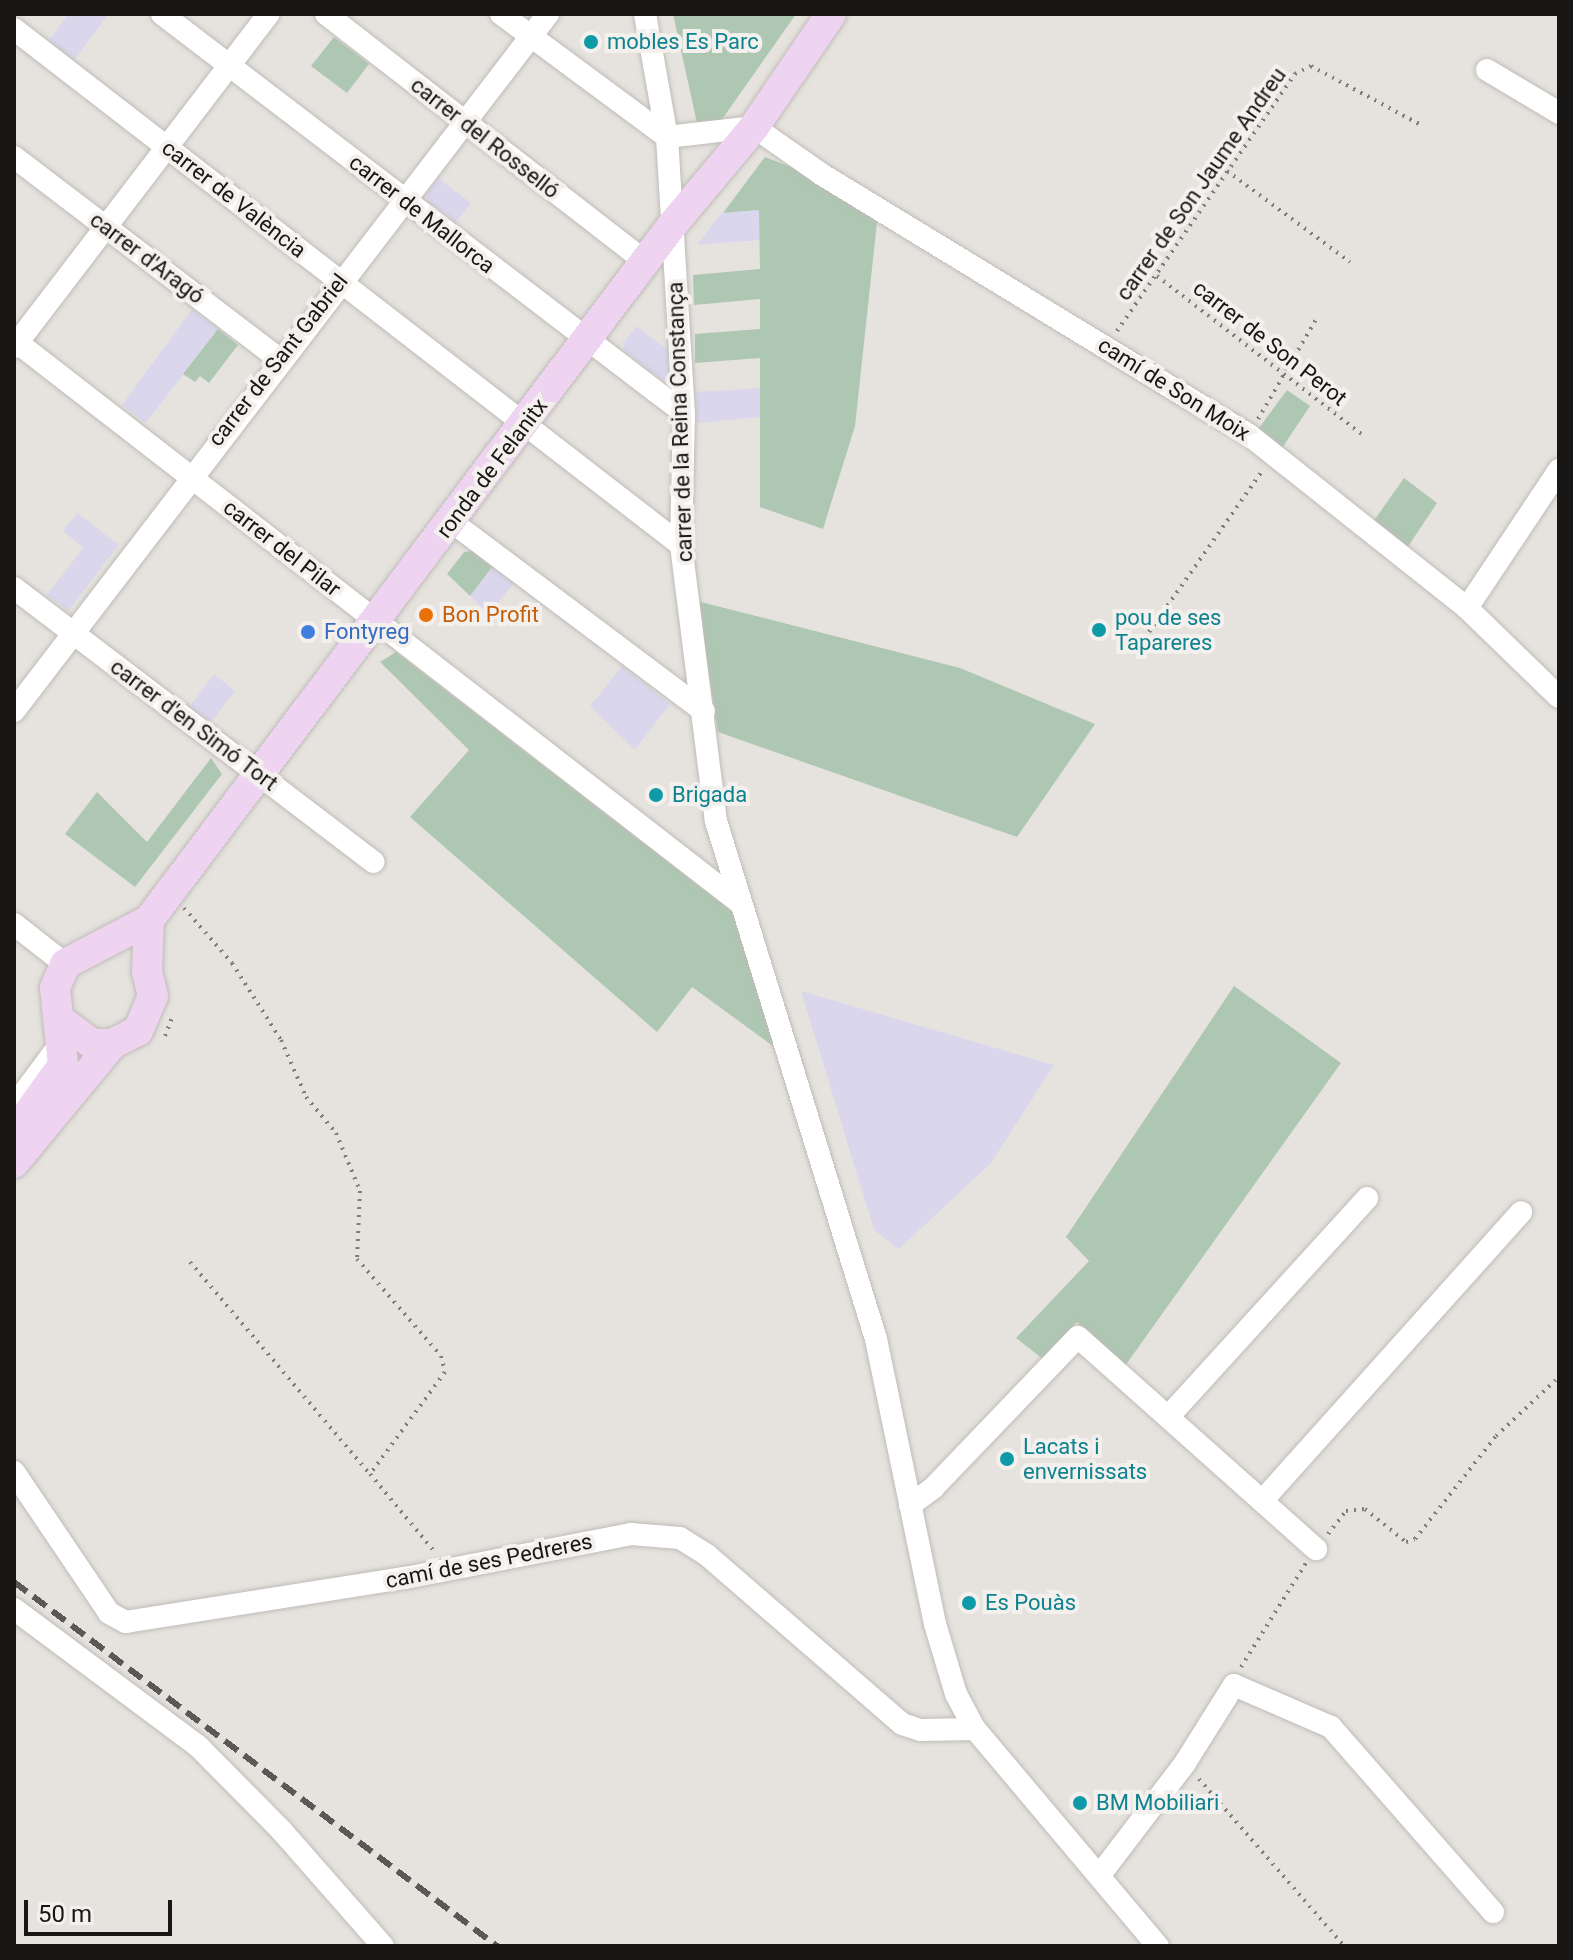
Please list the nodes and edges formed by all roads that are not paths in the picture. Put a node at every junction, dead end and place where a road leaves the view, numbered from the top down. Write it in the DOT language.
graph roads {
  1 [pos="162,14"];
  2 [pos="269,14"];
  3 [pos="326,14"];
  4 [pos="501,14"];
  5 [pos="548,14"];
  6 [pos="645,14"];
  7 [pos="831,14"];
  8 [pos="14,29"];
  9 [pos="530,37"];
  10 [pos="229,66"];
  11 [pos="1487,70"];
  12 [pos="1559,113"];
  13 [pos="464,122"];
  14 [pos="754,127"];
  15 [pos="667,137"];
  16 [pos="167,147"];
  17 [pos="14,157"];
  18 [pos="403,200"];
  19 [pos="673,224"];
  20 [pos="106,226"];
  21 [pos="645,261"];
  22 [pos="340,281"];
  23 [pos="587,341"];
  24 [pos="15,343"];
  25 [pos="279,359"];
  26 [pos="684,413"];
  27 [pos="525,425"];
  28 [pos="1559,470"];
  29 [pos="189,477"];
  30 [pos="452,522"];
  31 [pos="681,545"];
  32 [pos="14,588"];
  33 [pos="1467,608"];
  34 [pos="374,620"];
  35 [pos="73,633"];
  36 [pos="1559,697"];
  37 [pos="14,711"];
  38 [pos="704,711"];
  39 [pos="257,774"];
  40 [pos="374,862"];
  41 [pos="740,903"];
  42 [pos="174,906"];
  43 [pos="14,924"];
  44 [pos="102,946"];
  45 [pos="65,964"];
  46 [pos="147,972"];
  47 [pos="62,1031"];
  48 [pos="112,1044"];
  49 [pos="14,1106"];
  50 [pos="14,1133"];
  51 [pos="14,1163"];
  52 [pos="1367,1198"];
  53 [pos="1521,1212"];
  54 [pos="1168,1417"];
  55 [pos="14,1472"];
  56 [pos="1262,1501"];
  57 [pos="910,1505"];
  58 [pos="1316,1549"];
  59 [pos="14,1609"];
  60 [pos="975,1729"];
  61 [pos="1099,1876"];
  62 [pos="1493,1912"];
  63 [pos="383,1946"];
  64 [pos="1158,1946"];
  1 -- 10 [label="street, carrer de Mallorca"];
  2 -- 10 [label="street"];
  3 -- 13 [label="street, carrer del Rosselló"];
  4 -- 9 [label="street"];
  5 -- 9 [label="street, carrer de Sant Gabriel"];
  6 -- 15 [label="street, carrer de la Reina Constança"];
  7 -- 14 [label="main road, ronda de Felanitx"];
  8 -- 16 [label="street, carrer de València"];
  9 -- 13 [label="street, carrer de Sant Gabriel"];
  9 -- 15 [label="street"];
  10 -- 16 [label="street"];
  10 -- 18 [label="street, carrer de Mallorca"];
  11 -- 12 [label="street"];
  13 -- 18 [label="street, carrer de Sant Gabriel"];
  13 -- 21 [label="street, carrer del Rosselló"];
  14 -- 15 [label="street"];
  14 -- 19 [label="main road, ronda de Felanitx"];
  14 -- 33 [label="street, camí de Son Moix"];
  15 -- 19 [label="street, carrer de la Reina Constança"];
  16 -- 20 [label="street"];
  16 -- 22 [label="street, carrer de València"];
  17 -- 20 [label="street, carrer d'Aragó"];
  18 -- 22 [label="street, carrer de Sant Gabriel"];
  18 -- 23 [label="street, carrer de Mallorca"];
  19 -- 21 [label="main road, ronda de Felanitx"];
  19 -- 26 [label="street, carrer de la Reina Constança"];
  20 -- 24 [label="street"];
  20 -- 25 [label="street, carrer d'Aragó"];
  21 -- 23 [label="main road, ronda de Felanitx"];
  22 -- 25 [label="street, carrer de Sant Gabriel"];
  22 -- 27 [label="street, carrer de València"];
  23 -- 26 [label="street, carrer de Mallorca"];
  23 -- 27 [label="main road, ronda de Felanitx"];
  24 -- 29 [label="street, carrer del Pilar"];
  25 -- 29 [label="street, carrer de Sant Gabriel"];
  26 -- 31 [label="street, carrer de la Reina Constança"];
  27 -- 30 [label="main road, ronda de Felanitx"];
  27 -- 31 [label="street, carrer de València"];
  28 -- 33 [label="street"];
  29 -- 34 [label="street, carrer del Pilar"];
  29 -- 35 [label="street, carrer de Sant Gabriel"];
  30 -- 34 [label="main road, ronda de Felanitx"];
  30 -- 38 [label="street"];
  31 -- 38 [label="street, carrer de la Reina Constança"];
  32 -- 35 [label="street, carrer d'en Simó Tort"];
  33 -- 36 [label="street, camí de Son Moix"];
  34 -- 39 [label="main road, ronda de Felanitx"];
  34 -- 41 [label="street, carrer del Pilar"];
  35 -- 37 [label="street, carrer de Sant Gabriel"];
  35 -- 39 [label="street, carrer d'en Simó Tort"];
  38 -- 41 [label="street, carrer de la Reina Constança"];
  39 -- 40 [label="street, carrer d'en Simó Tort"];
  39 -- 42 [label="main road, ronda de Felanitx"];
  41 -- 57 [label="street"];
  42 -- 44 [label="main road"];
  42 -- 46 [label="main road"];
  43 -- 45 [label="street"];
  44 -- 45 [label="main road"];
  44 -- 46 [label="main road"];
  45 -- 47 [label="main road"];
  46 -- 48 [label="main road"];
  47 -- 48 [label="main road"];
  47 -- 49 [label="street"];
  47 -- 50 [label="main road"];
  48 -- 51 [label="main road"];
  52 -- 54 [label="street"];
  53 -- 56 [label="street"];
  54 -- 56 [label="street"];
  54 -- 57 [label="street"];
  55 -- 60 [label="street, camí de ses Pedreres"];
  56 -- 58 [label="street"];
  57 -- 60 [label="street"];
  59 -- 63 [label="street"];
  60 -- 61 [label="street"];
  61 -- 62 [label="street"];
  61 -- 64 [label="street"];
}
